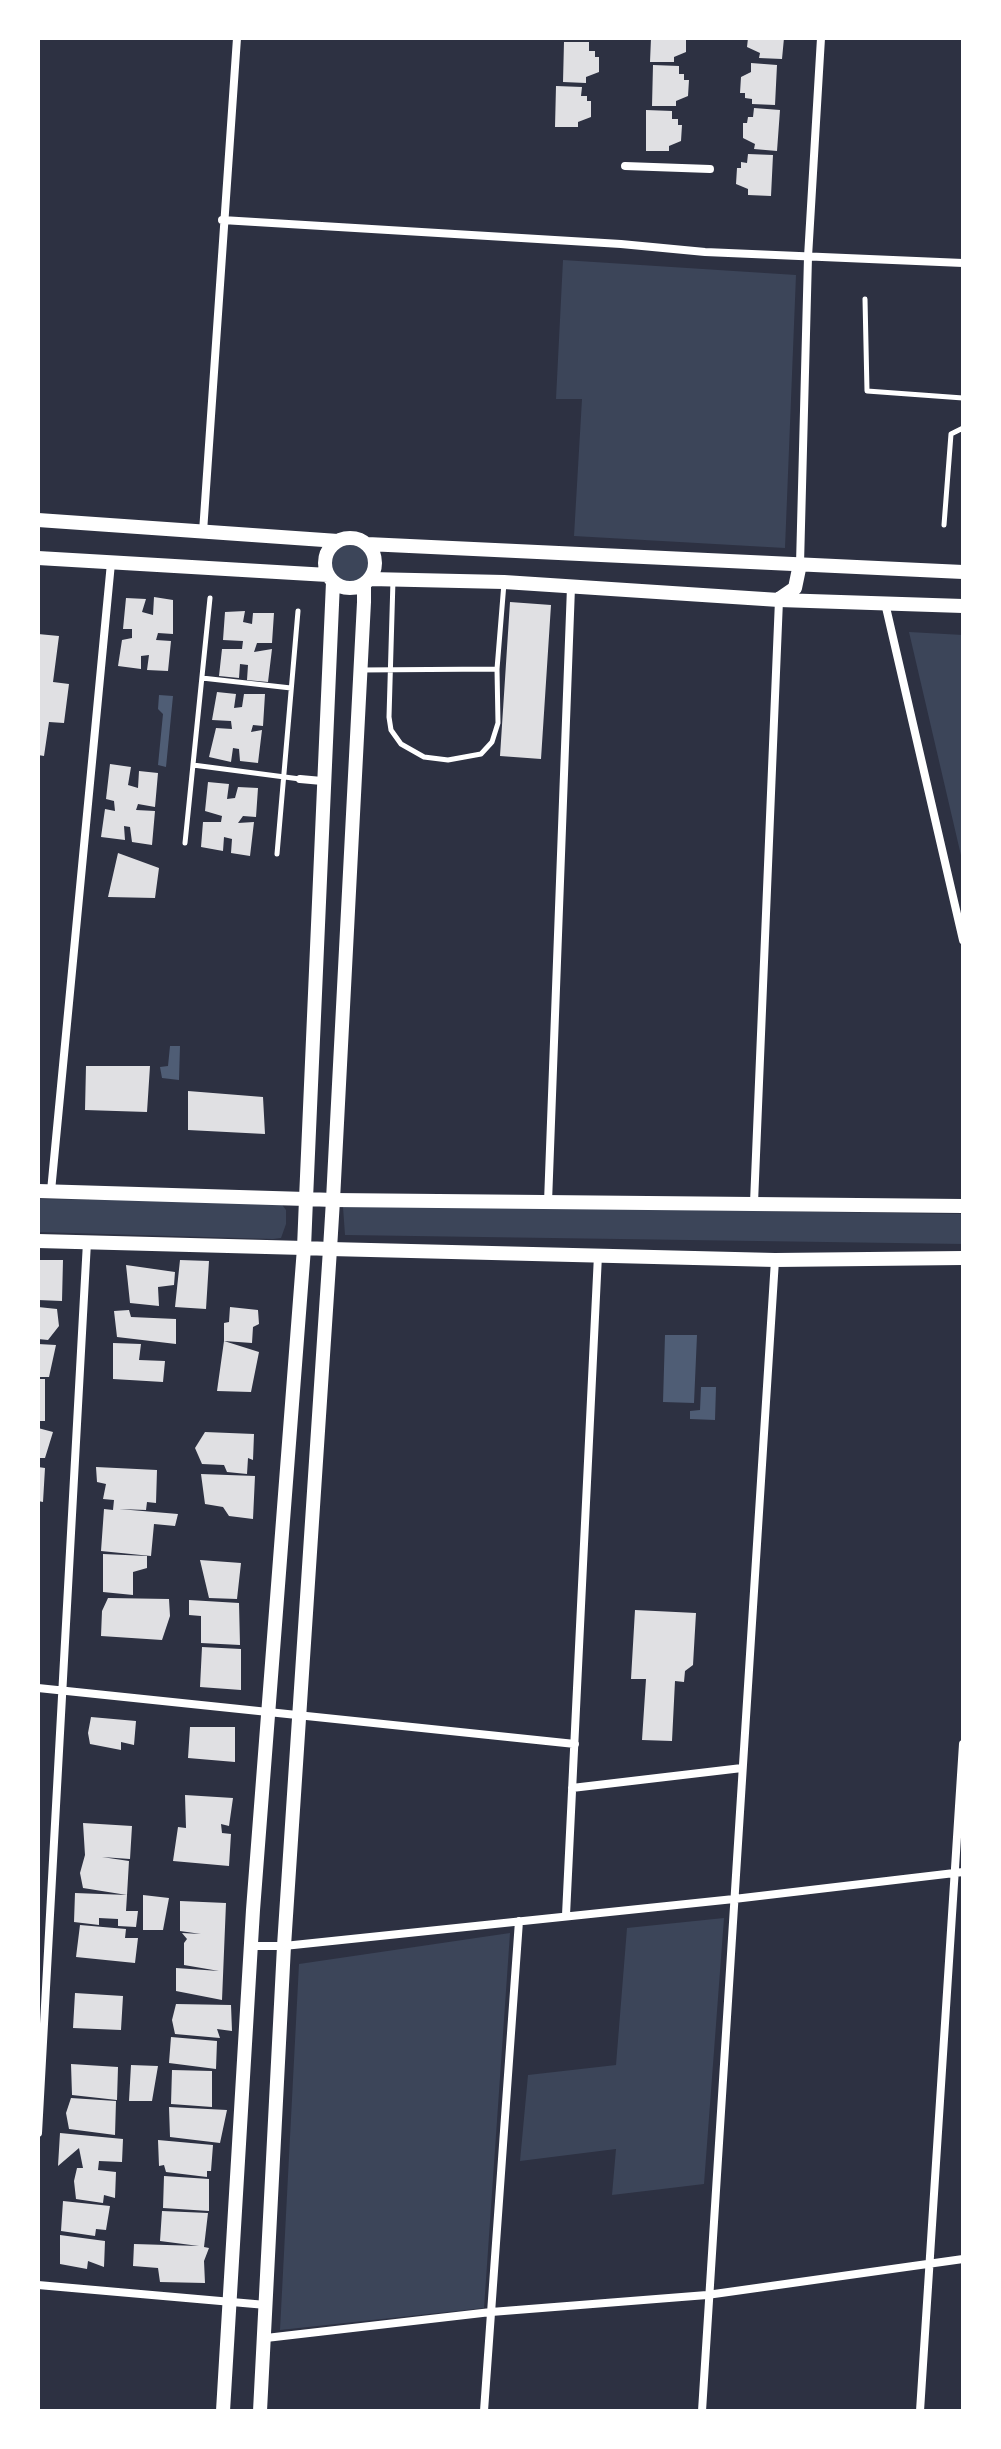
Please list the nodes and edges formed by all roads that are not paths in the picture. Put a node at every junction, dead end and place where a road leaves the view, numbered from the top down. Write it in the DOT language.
graph roads {
  1 [pos="237,38"];
  2 [pos="821,38"];
  3 [pos="625,166"];
  4 [pos="710,169"];
  5 [pos="222,220"];
  6 [pos="808,257"];
  7 [pos="963,263"];
  8 [pos="865,299"];
  9 [pos="963,398"];
  10 [pos="963,428"];
  11 [pos="38,520"];
  12 [pos="944,525"];
  13 [pos="203,533"];
  14 [pos="338,541"];
  15 [pos="367,544"];
  16 [pos="38,558"];
  17 [pos="111,563"];
  18 [pos="800,564"];
  19 [pos="963,572"];
  20 [pos="330,578"];
  21 [pos="393,579"];
  22 [pos="367,582"];
  23 [pos="504,582"];
  24 [pos="571,587"];
  25 [pos="210,598"];
  26 [pos="779,600"];
  27 [pos="885,602"];
  28 [pos="963,606"];
  29 [pos="298,611"];
  30 [pos="497,669"];
  31 [pos="360,670"];
  32 [pos="389,671"];
  33 [pos="202,678"];
  34 [pos="291,688"];
  35 [pos="193,765"];
  36 [pos="283,779"];
  37 [pos="300,779"];
  38 [pos="322,781"];
  39 [pos="185,843"];
  40 [pos="277,854"];
  41 [pos="963,940"];
  42 [pos="44,1191"];
  43 [pos="306,1199"];
  44 [pos="333,1200"];
  45 [pos="548,1202"];
  46 [pos="754,1203"];
  47 [pos="963,1206"];
  48 [pos="38,1241"];
  49 [pos="87,1242"];
  50 [pos="304,1248"];
  51 [pos="330,1249"];
  52 [pos="598,1255"];
  53 [pos="963,1258"];
  54 [pos="775,1260"];
  55 [pos="38,1688"];
  56 [pos="64,1691"];
  57 [pos="268,1712"];
  58 [pos="302,1717"];
  59 [pos="575,1744"];
  60 [pos="963,1744"];
  61 [pos="742,1768"];
  62 [pos="572,1788"];
  63 [pos="960,1872"];
  64 [pos="734,1899"];
  65 [pos="566,1915"];
  66 [pos="519,1921"];
  67 [pos="250,1946"];
  68 [pos="284,1946"];
  69 [pos="38,2133"];
  70 [pos="963,2259"];
  71 [pos="929,2263"];
  72 [pos="38,2285"];
  73 [pos="707,2295"];
  74 [pos="230,2299"];
  75 [pos="266,2305"];
  76 [pos="491,2312"];
  77 [pos="266,2338"];
  78 [pos="223,2411"];
  79 [pos="260,2411"];
  80 [pos="484,2411"];
  81 [pos="702,2411"];
  82 [pos="920,2411"];
  1 -- 5 [label="street"];
  2 -- 6 [label="street"];
  3 -- 4 [label="street"];
  5 -- 6 [label="street"];
  5 -- 13 [label="street"];
  6 -- 7 [label="street"];
  6 -- 18 [label="street"];
  8 -- 9 [label="lane"];
  10 -- 12 [label="lane"];
  11 -- 13 [label="main road"];
  13 -- 14 [label="main road"];
  14 -- 15 [label="main road"];
  14 -- 20 [label="main road"];
  15 -- 18 [label="main road"];
  15 -- 22 [label="main road"];
  16 -- 17 [label="main road"];
  17 -- 20 [label="main road"];
  17 -- 42 [label="street"];
  18 -- 19 [label="main road"];
  18 -- 26 [label="main road"];
  20 -- 22 [label="main road"];
  20 -- 38 [label="main road"];
  21 -- 22 [label="main road"];
  21 -- 23 [label="main road"];
  21 -- 32 [label="lane"];
  22 -- 31 [label="main road"];
  23 -- 24 [label="main road"];
  23 -- 30 [label="lane"];
  24 -- 26 [label="main road"];
  24 -- 45 [label="street"];
  25 -- 33 [label="lane"];
  26 -- 27 [label="main road"];
  26 -- 46 [label="street"];
  27 -- 28 [label="main road"];
  27 -- 41 [label="street"];
  29 -- 34 [label="lane"];
  30 -- 32 [label="lane"];
  30 -- 32 [label="lane"];
  31 -- 32 [label="lane"];
  31 -- 44 [label="main road"];
  33 -- 34 [label="lane"];
  33 -- 35 [label="lane"];
  34 -- 36 [label="lane"];
  35 -- 36 [label="lane"];
  35 -- 39 [label="lane"];
  36 -- 37 [label="lane"];
  36 -- 40 [label="lane"];
  37 -- 38 [label="street"];
  38 -- 43 [label="main road"];
  42 -- 43 [label="main road"];
  43 -- 44 [label="main road"];
  43 -- 50 [label="main road"];
  44 -- 45 [label="main road"];
  44 -- 51 [label="main road"];
  45 -- 46 [label="main road"];
  46 -- 47 [label="main road"];
  48 -- 49 [label="main road"];
  49 -- 50 [label="main road"];
  49 -- 56 [label="street"];
  50 -- 51 [label="main road"];
  50 -- 57 [label="main road"];
  51 -- 52 [label="main road"];
  51 -- 58 [label="main road"];
  52 -- 54 [label="main road"];
  52 -- 59 [label="street"];
  53 -- 54 [label="main road"];
  54 -- 61 [label="street"];
  55 -- 56 [label="street"];
  56 -- 57 [label="street"];
  56 -- 69 [label="street"];
  57 -- 58 [label="street"];
  57 -- 67 [label="main road"];
  58 -- 59 [label="street"];
  58 -- 68 [label="main road"];
  59 -- 62 [label="street"];
  60 -- 63 [label="street"];
  61 -- 62 [label="street"];
  61 -- 64 [label="street"];
  62 -- 65 [label="street"];
  63 -- 64 [label="street"];
  63 -- 71 [label="street"];
  64 -- 65 [label="street"];
  64 -- 73 [label="street"];
  65 -- 66 [label="street"];
  66 -- 68 [label="street"];
  66 -- 76 [label="street"];
  67 -- 68 [label="street"];
  67 -- 74 [label="main road"];
  68 -- 75 [label="main road"];
  70 -- 71 [label="street"];
  71 -- 73 [label="street"];
  71 -- 82 [label="street"];
  72 -- 74 [label="street"];
  73 -- 76 [label="street"];
  73 -- 81 [label="street"];
  74 -- 75 [label="street"];
  74 -- 78 [label="main road"];
  75 -- 77 [label="main road"];
  76 -- 77 [label="street"];
  76 -- 80 [label="street"];
  77 -- 79 [label="main road"];
}
